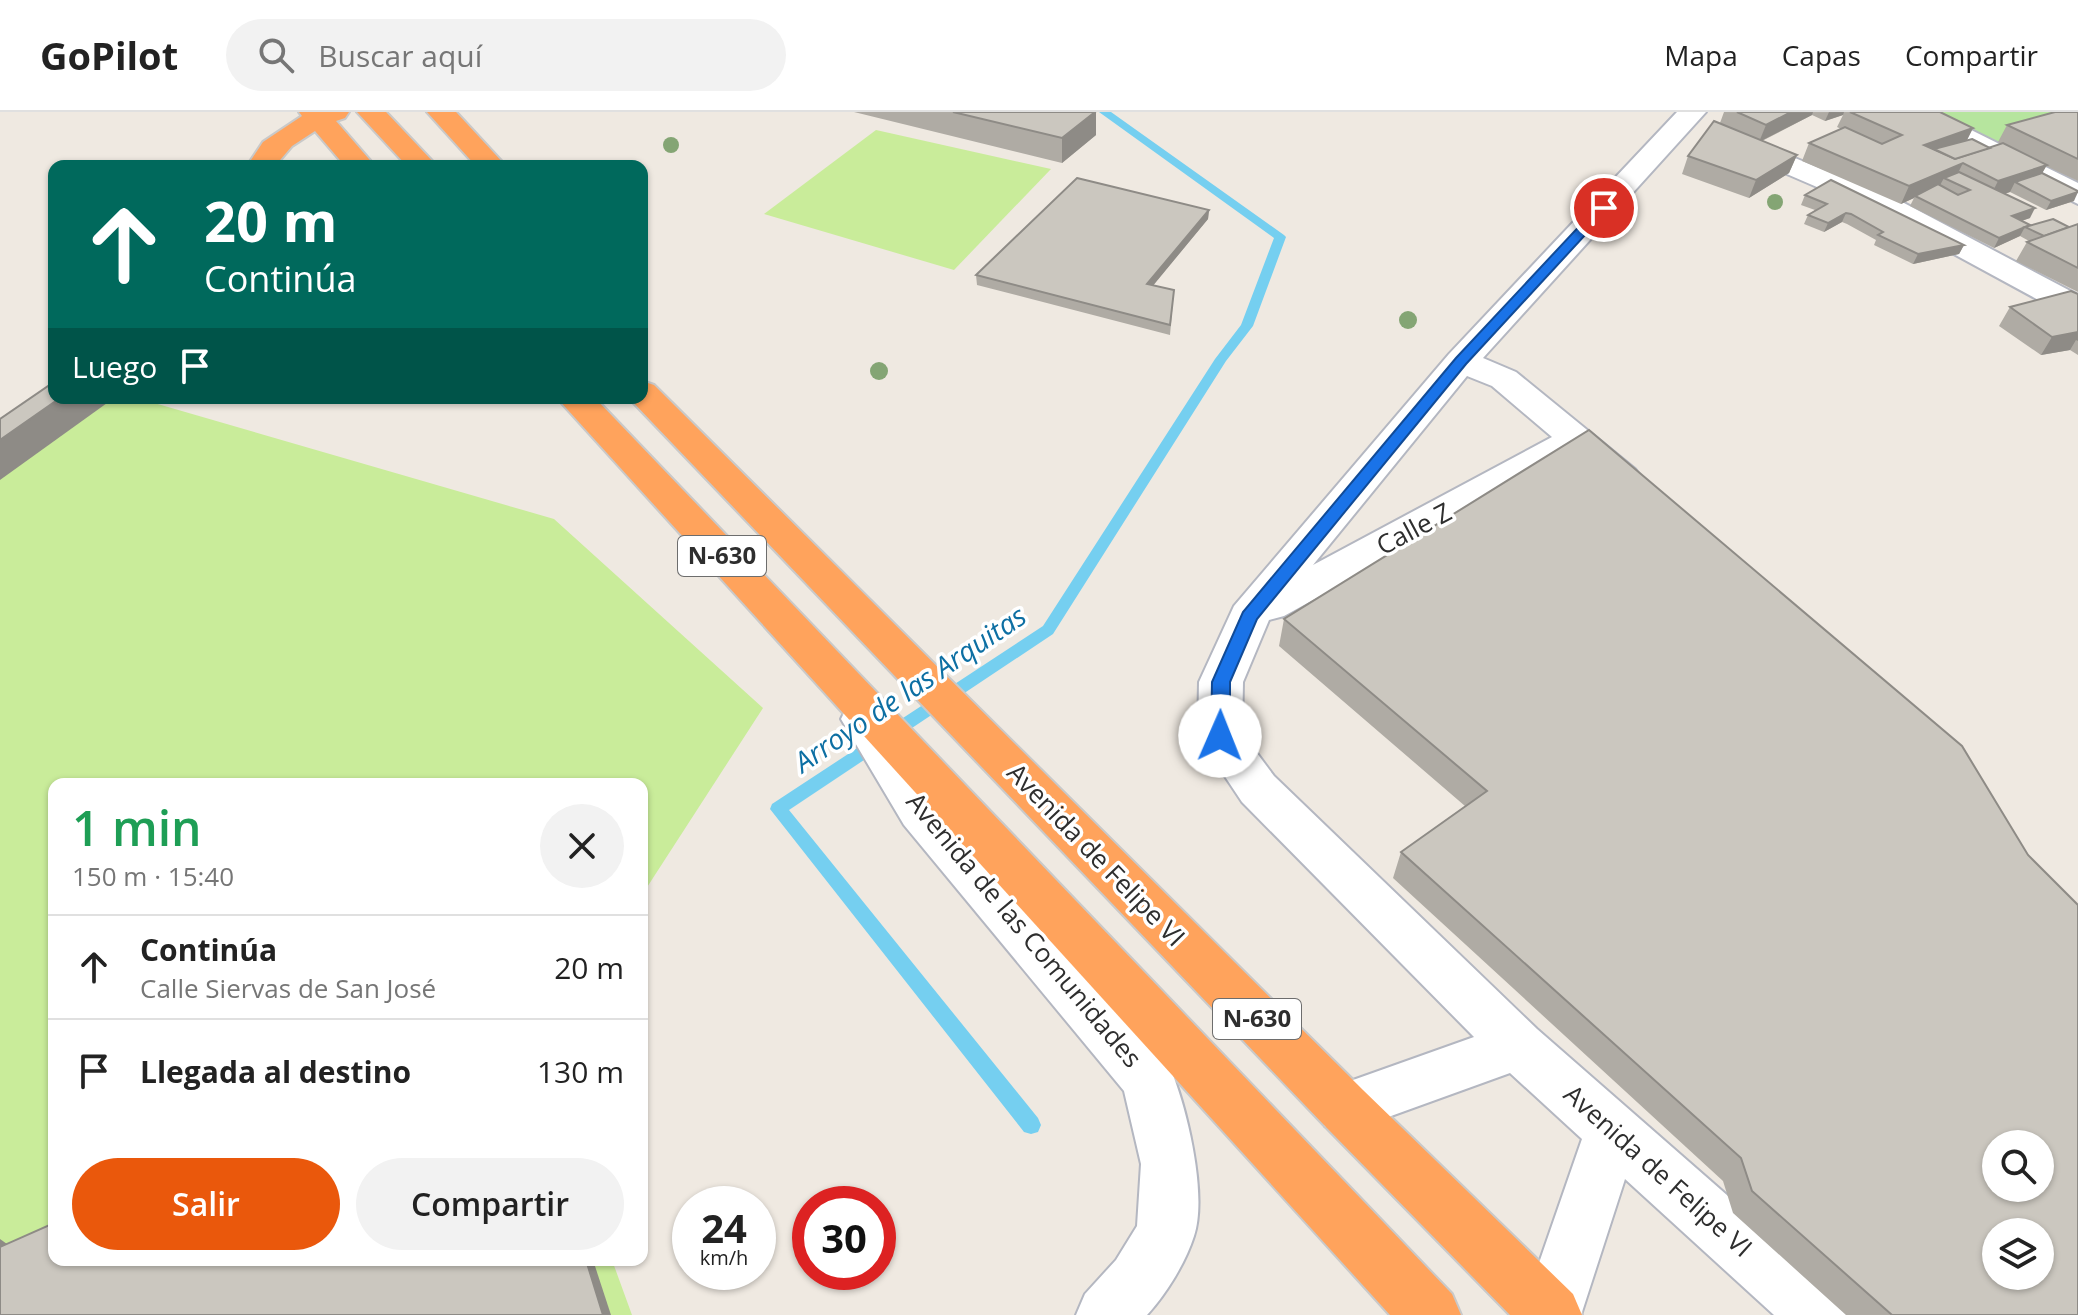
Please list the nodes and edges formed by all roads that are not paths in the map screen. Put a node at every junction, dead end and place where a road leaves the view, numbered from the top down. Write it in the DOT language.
graph roads {
  1 [pos="371,112"];
  2 [pos="441,112"];
  3 [pos="1914,112"];
  4 [pos="322,114"];
  5 [pos="1689,116"];
  6 [pos="263,160"];
  7 [pos="356,160"];
  8 [pos="417,160"];
  9 [pos="486,160"];
  10 [pos="2078,195"];
  11 [pos="2078,308"];
  12 [pos="1461,361"];
  13 [pos="648,398"];
  14 [pos="581,404"];
  15 [pos="1576,439"];
  16 [pos="1650,500"];
  17 [pos="1249,616"];
  18 [pos="855,698"];
  19 [pos="1518,1046"];
  20 [pos="1344,1108"];
  21 [pos="1613,1131"];
  22 [pos="1551,1314"];
  23 [pos="1106,1315"];
  24 [pos="1431,1315"];
  25 [pos="1819,1315"];
  1 -- 8 [label="highway"];
  2 -- 9 [label="highway"];
  3 -- 10 [label="street"];
  4 -- 6 [label="highway"];
  4 -- 7 [label="highway"];
  5 -- 11 [label="street"];
  5 -- 12 [label="street, Avenida de Felipe VI"];
  12 -- 15 [label="street"];
  12 -- 17 [label="street, Avenida de Felipe VI"];
  13 -- 20 [label="highway, Avenida de Felipe VI / N-630"];
  14 -- 18 [label="highway, N-630"];
  15 -- 16 [label="street"];
  15 -- 17 [label="street, Calle Z"];
  17 -- 19 [label="street, Avenida de Felipe VI"];
  18 -- 23 [label="street, Avenida de las Comunidades"];
  18 -- 24 [label="highway, N-630"];
  19 -- 20 [label="street"];
  19 -- 21 [label="street, Avenida de Felipe VI"];
  20 -- 22 [label="highway, Avenida de Felipe VI / N-630"];
  21 -- 22 [label="street"];
  21 -- 25 [label="street, Avenida de Felipe VI"];
}
